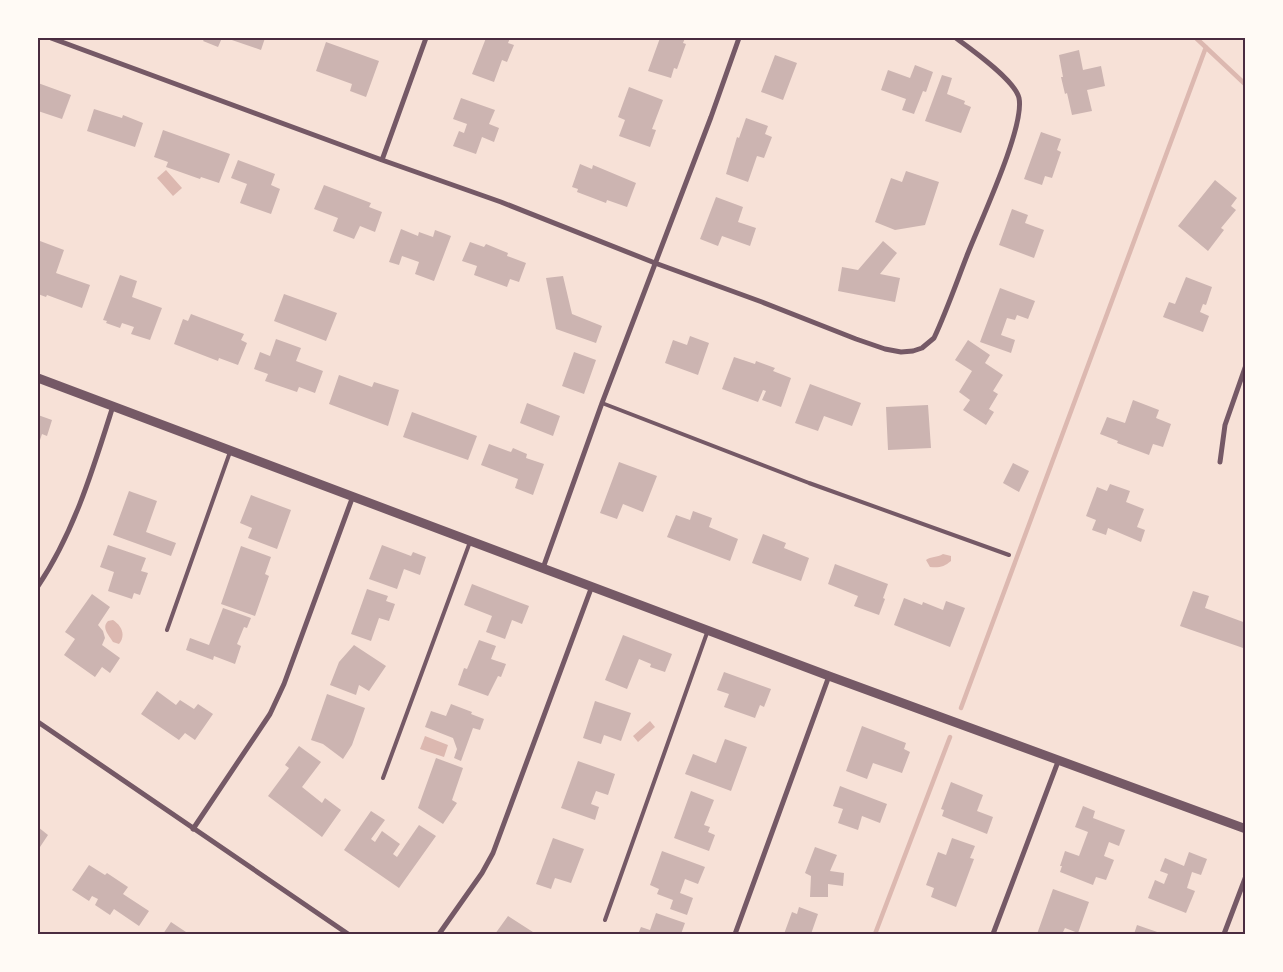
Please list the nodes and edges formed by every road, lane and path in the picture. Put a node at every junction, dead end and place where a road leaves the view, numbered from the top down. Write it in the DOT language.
graph roads {
  1 [pos="52,38"];
  2 [pos="426,38"];
  3 [pos="739,38"];
  4 [pos="956,38"];
  5 [pos="382,160"];
  6 [pos="655,263"];
  7 [pos="1246,365"];
  8 [pos="38,378"];
  9 [pos="602,404"];
  10 [pos="112,406"];
  11 [pos="231,450"];
  12 [pos="1220,462"];
  13 [pos="353,495"];
  14 [pos="471,540"];
  15 [pos="1010,555"];
  16 [pos="542,568"];
  17 [pos="38,586"];
  18 [pos="592,586"];
  19 [pos="167,630"];
  20 [pos="708,630"];
  21 [pos="829,676"];
  22 [pos="38,722"];
  23 [pos="1059,759"];
  24 [pos="383,778"];
  25 [pos="193,829"];
  26 [pos="1246,829"];
  27 [pos="1246,876"];
  28 [pos="605,920"];
  29 [pos="348,934"];
  30 [pos="438,934"];
  31 [pos="735,934"];
  32 [pos="993,934"];
  33 [pos="1224,934"];
  1 -- 5 [label="street"];
  2 -- 5 [label="street"];
  3 -- 6 [label="street"];
  4 -- 6 [label="street"];
  5 -- 6 [label="street"];
  6 -- 9 [label="street"];
  7 -- 12 [label="street"];
  8 -- 10 [label="street"];
  9 -- 15 [label="lane"];
  9 -- 16 [label="street"];
  10 -- 11 [label="street"];
  10 -- 17 [label="street"];
  11 -- 13 [label="street"];
  11 -- 19 [label="lane"];
  13 -- 14 [label="street"];
  13 -- 25 [label="street"];
  14 -- 16 [label="street"];
  14 -- 24 [label="lane"];
  16 -- 18 [label="street"];
  18 -- 20 [label="street"];
  18 -- 30 [label="street"];
  20 -- 21 [label="street"];
  20 -- 28 [label="lane"];
  21 -- 23 [label="street"];
  21 -- 31 [label="street"];
  22 -- 25 [label="street"];
  23 -- 26 [label="street"];
  23 -- 32 [label="street"];
  25 -- 29 [label="street"];
  27 -- 33 [label="street"];
}
